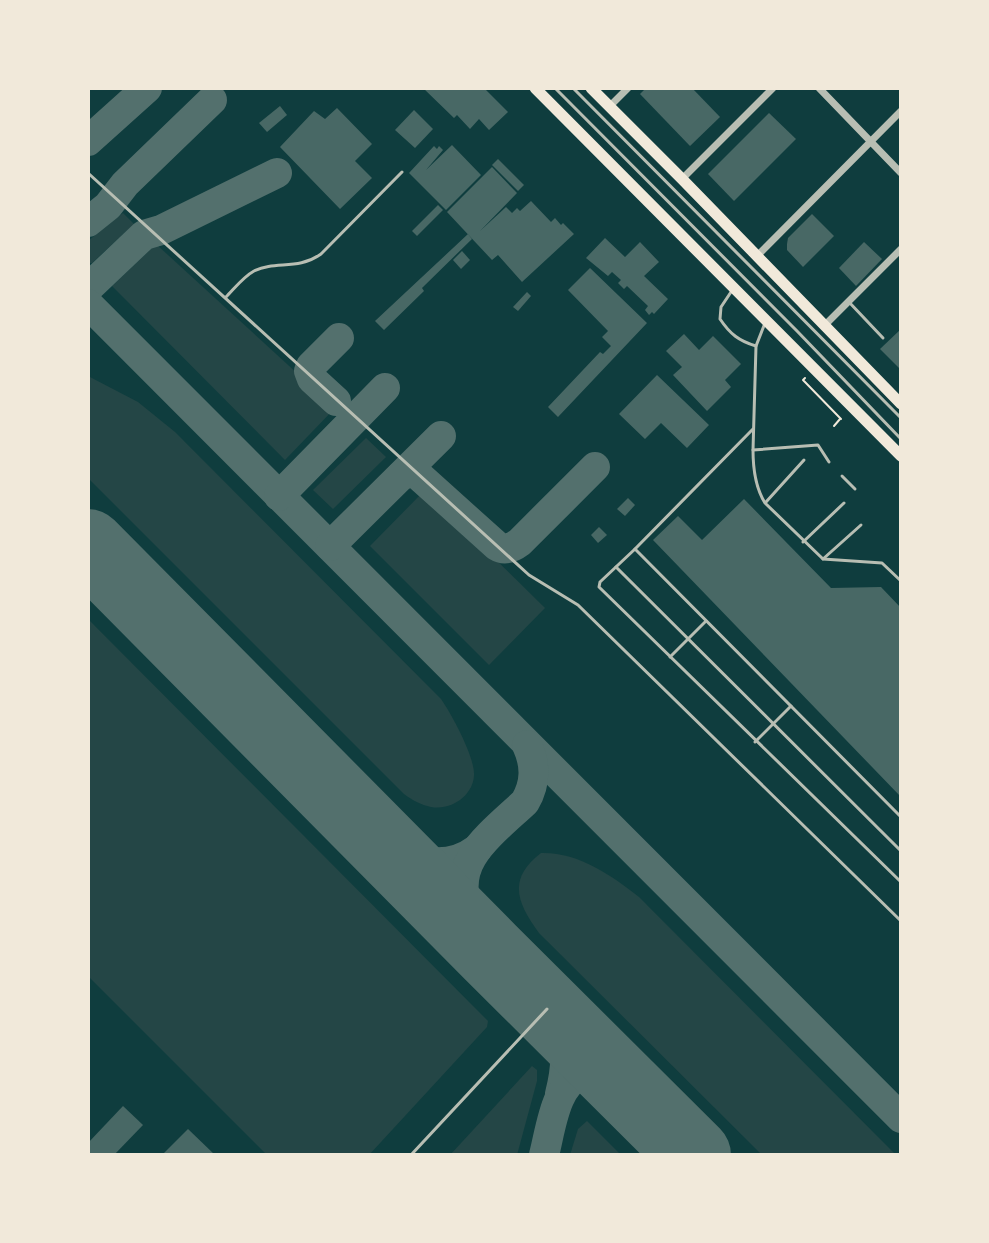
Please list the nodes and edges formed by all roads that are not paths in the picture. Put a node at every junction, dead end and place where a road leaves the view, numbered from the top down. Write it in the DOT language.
graph roads {
  1 [pos="535,88"];
  2 [pos="555,88"];
  3 [pos="573,88"];
  4 [pos="591,88"];
  5 [pos="628,88"];
  6 [pos="773,88"];
  7 [pos="819,88"];
  8 [pos="609,107"];
  9 [pos="901,111"];
  10 [pos="871,141"];
  11 [pos="402,172"];
  12 [pos="88,173"];
  13 [pos="901,173"];
  14 [pos="682,179"];
  15 [pos="901,249"];
  16 [pos="757,256"];
  17 [pos="734,287"];
  18 [pos="225,299"];
  19 [pos="848,301"];
  20 [pos="767,319"];
  21 [pos="824,326"];
  22 [pos="883,338"];
  23 [pos="756,346"];
  24 [pos="900,400"];
  25 [pos="901,418"];
  26 [pos="754,428"];
  27 [pos="901,439"];
  28 [pos="753,450"];
  29 [pos="901,456"];
  30 [pos="804,460"];
  31 [pos="829,462"];
  32 [pos="842,476"];
  33 [pos="855,489"];
  34 [pos="765,503"];
  35 [pos="844,503"];
  36 [pos="861,525"];
  37 [pos="803,542"];
  38 [pos="635,549"];
  39 [pos="823,559"];
  40 [pos="616,567"];
  41 [pos="901,581"];
  42 [pos="706,621"];
  43 [pos="688,639"];
  44 [pos="670,657"];
  45 [pos="791,706"];
  46 [pos="773,724"];
  47 [pos="755,742"];
  48 [pos="901,817"];
  49 [pos="901,851"];
  50 [pos="901,882"];
  51 [pos="901,921"];
  52 [pos="547,1009"];
  53 [pos="411,1155"];
  1 -- 17 [label="main road"];
  2 -- 27 [label="lane"];
  3 -- 25 [label="lane"];
  4 -- 8 [label="main road"];
  5 -- 8 [label="street"];
  6 -- 14 [label="street"];
  7 -- 10 [label="street"];
  8 -- 14 [label="main road"];
  9 -- 10 [label="street"];
  10 -- 13 [label="street"];
  10 -- 16 [label="street"];
  11 -- 18 [label="lane"];
  12 -- 18 [label="lane"];
  14 -- 16 [label="main road"];
  15 -- 19 [label="street"];
  16 -- 21 [label="main road"];
  17 -- 20 [label="main road"];
  17 -- 23 [label="lane"];
  18 -- 51 [label="lane"];
  19 -- 21 [label="street"];
  19 -- 22 [label="lane"];
  20 -- 23 [label="lane"];
  20 -- 29 [label="main road"];
  21 -- 24 [label="main road"];
  23 -- 26 [label="lane"];
  26 -- 28 [label="lane"];
  26 -- 38 [label="lane"];
  28 -- 31 [label="lane"];
  28 -- 34 [label="lane"];
  30 -- 34 [label="lane"];
  32 -- 33 [label="lane"];
  34 -- 37 [label="lane"];
  35 -- 37 [label="lane"];
  36 -- 39 [label="lane"];
  37 -- 39 [label="lane"];
  38 -- 40 [label="lane"];
  38 -- 42 [label="lane"];
  39 -- 41 [label="lane"];
  40 -- 43 [label="lane"];
  40 -- 44 [label="lane"];
  42 -- 43 [label="lane"];
  42 -- 45 [label="lane"];
  43 -- 44 [label="lane"];
  43 -- 46 [label="lane"];
  44 -- 47 [label="lane"];
  45 -- 46 [label="lane"];
  45 -- 48 [label="lane"];
  46 -- 47 [label="lane"];
  46 -- 49 [label="lane"];
  47 -- 50 [label="lane"];
  52 -- 53 [label="lane"];
}
